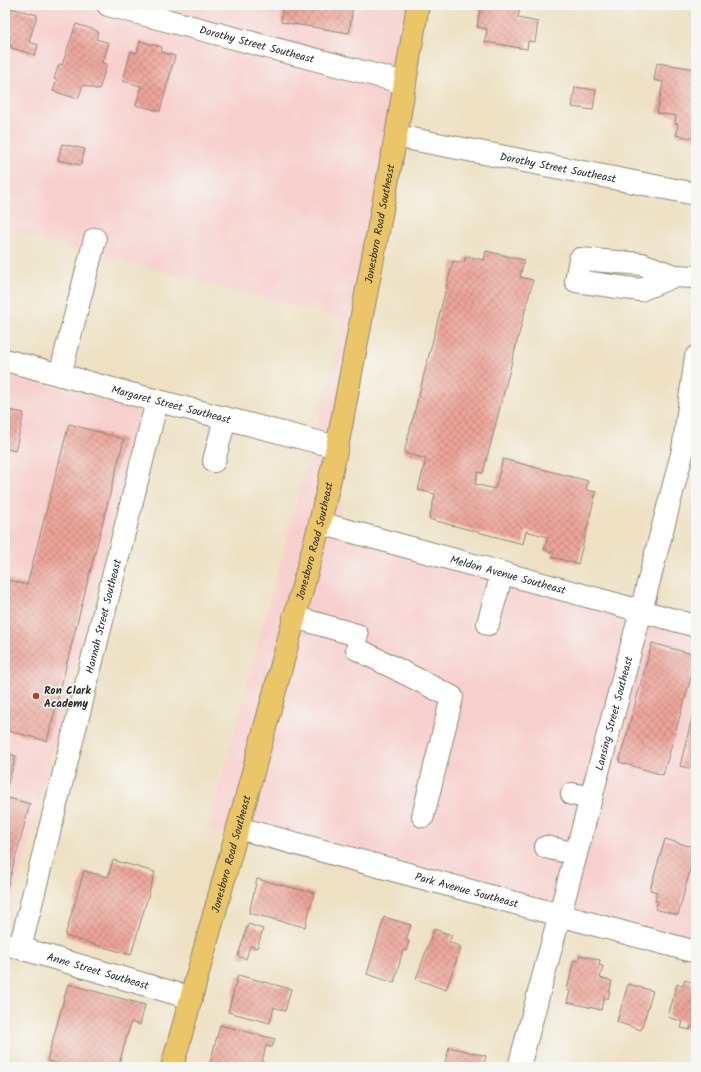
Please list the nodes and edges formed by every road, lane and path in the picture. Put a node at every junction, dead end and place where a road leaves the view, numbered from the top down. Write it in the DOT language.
graph roads {
  1 [pos="108,5"];
  2 [pos="418,5"];
  3 [pos="405,83"];
  4 [pos="396,136"];
  5 [pos="696,194"];
  6 [pos="95,239"];
  7 [pos="674,276"];
  8 [pos="696,277"];
  9 [pos="696,357"];
  10 [pos="5,360"];
  11 [pos="60,375"];
  12 [pos="157,401"];
  13 [pos="225,418"];
  14 [pos="337,447"];
  15 [pos="214,461"];
  16 [pos="320,523"];
  17 [pos="502,573"];
  18 [pos="641,611"];
  19 [pos="294,617"];
  20 [pos="488,624"];
  21 [pos="696,626"];
  22 [pos="423,816"];
  23 [pos="238,828"];
  24 [pos="546,846"];
  25 [pos="576,854"];
  26 [pos="559,915"];
  27 [pos="12,946"];
  28 [pos="696,952"];
  29 [pos="191,998"];
  30 [pos="172,1067"];
  31 [pos="519,1067"];
  1 -- 3 [label="street, Dorothy Street Southeast"];
  2 -- 3 [label="main road, Jonesboro Road Southeast"];
  3 -- 4 [label="main road, Jonesboro Road Southeast"];
  4 -- 5 [label="street, Dorothy Street Southeast"];
  4 -- 14 [label="main road, Jonesboro Road Southeast"];
  6 -- 11 [label="street"];
  7 -- 7 [label="street"];
  7 -- 8 [label="street"];
  9 -- 18 [label="street, Lansing Street Southeast"];
  10 -- 11 [label="street, Margaret Street Southeast"];
  11 -- 12 [label="street, Margaret Street Southeast"];
  12 -- 13 [label="street, Margaret Street Southeast"];
  12 -- 27 [label="street, Hannah Street Southeast"];
  13 -- 14 [label="street, Margaret Street Southeast"];
  13 -- 15 [label="street"];
  14 -- 16 [label="main road, Jonesboro Road Southeast"];
  16 -- 17 [label="street, Meldon Avenue Southeast"];
  16 -- 19 [label="main road, Jonesboro Road Southeast"];
  17 -- 18 [label="street, Meldon Avenue Southeast"];
  17 -- 20 [label="street"];
  18 -- 21 [label="street, Meldon Avenue Southeast"];
  18 -- 25 [label="street, Lansing Street Southeast"];
  19 -- 22 [label="street"];
  19 -- 23 [label="main road, Jonesboro Road Southeast"];
  23 -- 26 [label="street, Park Avenue Southeast"];
  23 -- 29 [label="main road, Jonesboro Road Southeast"];
  24 -- 25 [label="street"];
  25 -- 26 [label="street, Lansing Street Southeast"];
  26 -- 28 [label="street, Park Avenue Southeast"];
  26 -- 31 [label="street, Lansing Street Southeast"];
  27 -- 29 [label="street, Anne Street Southeast"];
  29 -- 30 [label="main road, Jonesboro Road Southeast"];
}
